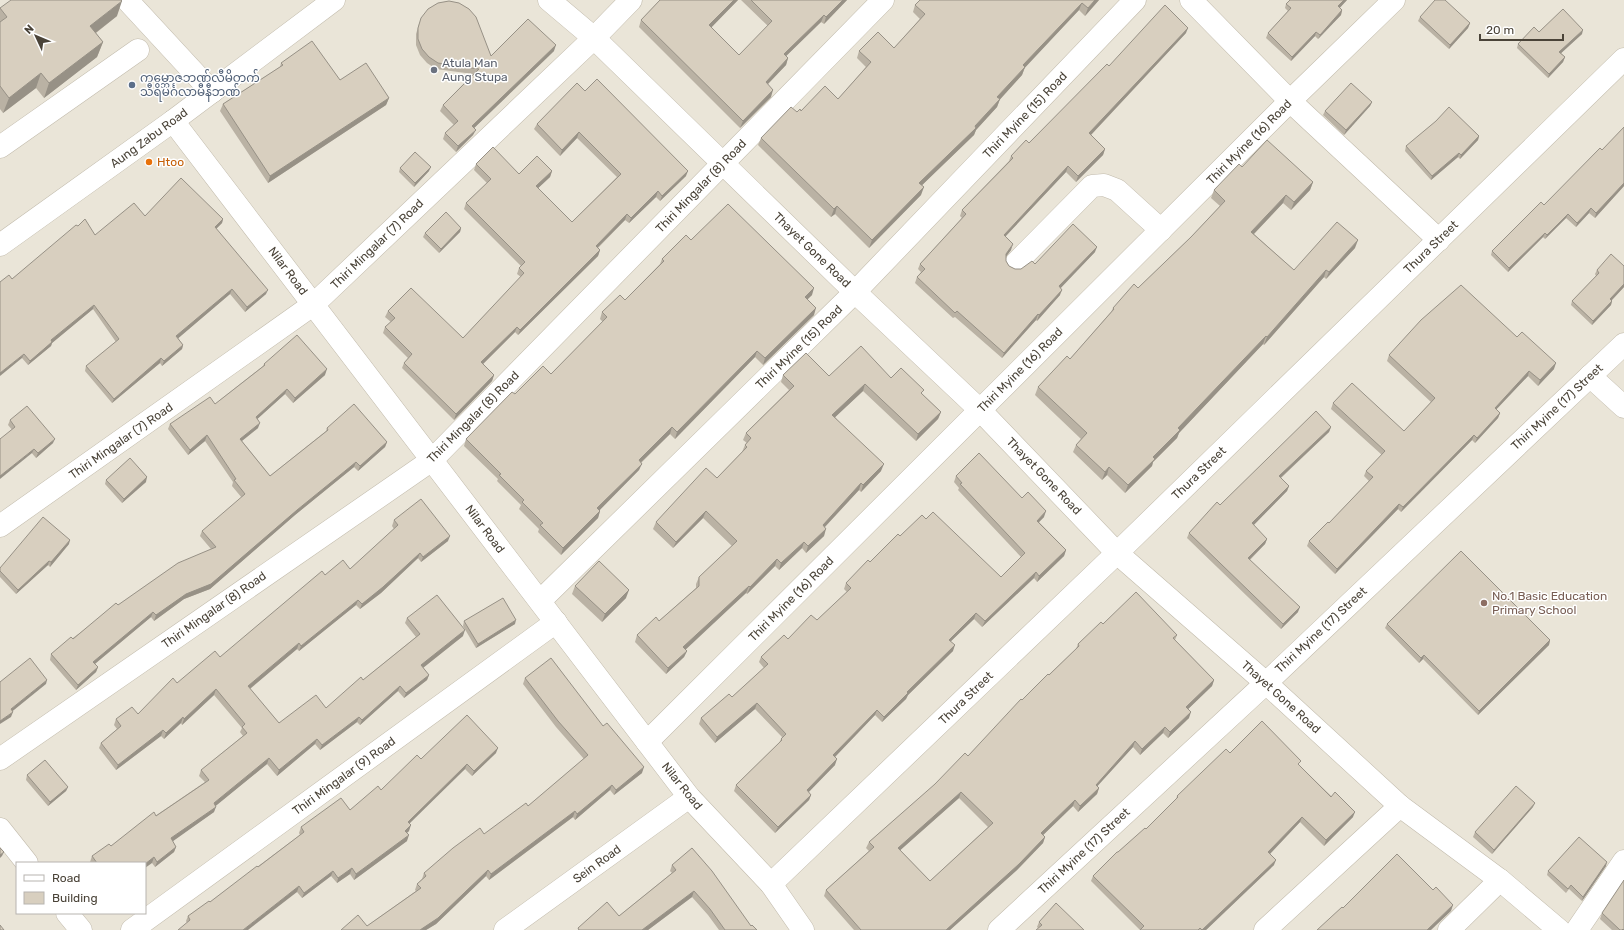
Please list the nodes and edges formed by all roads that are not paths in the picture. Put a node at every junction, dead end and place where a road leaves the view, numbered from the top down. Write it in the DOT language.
graph roads {
  1 [pos="127,0"];
  2 [pos="334,0"];
  3 [pos="550,0"];
  4 [pos="630,0"];
  5 [pos="883,0"];
  6 [pos="1135,0"];
  7 [pos="1192,0"];
  8 [pos="1394,0"];
  9 [pos="594,38"];
  10 [pos="138,50"];
  11 [pos="1624,59"];
  12 [pos="212,92"];
  13 [pos="1290,101"];
  14 [pos="173,121"];
  15 [pos="0,146"];
  16 [pos="723,163"];
  17 [pos="1161,230"];
  18 [pos="1439,240"];
  19 [pos="0,245"];
  20 [pos="1016,263"];
  21 [pos="855,292"];
  22 [pos="314,304"];
  23 [pos="1624,344"];
  24 [pos="1590,376"];
  25 [pos="1624,407"];
  26 [pos="980,410"];
  27 [pos="432,460"];
  28 [pos="0,526"];
  29 [pos="1117,553"];
  30 [pos="540,601"];
  31 [pos="556,622"];
  32 [pos="1266,683"];
  33 [pos="647,742"];
  34 [pos="0,759"];
  35 [pos="689,797"];
  36 [pos="1400,806"];
  37 [pos="0,829"];
  38 [pos="1624,861"];
  39 [pos="26,862"];
  40 [pos="1500,880"];
  41 [pos="772,884"];
  42 [pos="68,914"];
  43 [pos="81,930"];
  44 [pos="132,930"];
  45 [pos="505,930"];
  46 [pos="803,930"];
  47 [pos="999,930"];
  48 [pos="1265,930"];
  49 [pos="1449,930"];
  50 [pos="1558,930"];
  51 [pos="1577,930"];
  1 -- 12 [label="street"];
  2 -- 12 [label="street, Aung Zabu Road"];
  3 -- 9 [label="street, Thayet Gone Road"];
  4 -- 9 [label="street, Thiri Mingalar (7) Road"];
  5 -- 16 [label="street, Thiri Mingalar (8) Road"];
  6 -- 21 [label="street, Thiri Myine (15) Road"];
  7 -- 13 [label="street"];
  8 -- 13 [label="street, Thiri Myine (16) Road"];
  9 -- 16 [label="street, Thayet Gone Road"];
  9 -- 22 [label="street, Thiri Mingalar (7) Road"];
  10 -- 15 [label="street"];
  11 -- 18 [label="street, Thura Street"];
  12 -- 14 [label="street, Aung Zabu Road"];
  13 -- 17 [label="street, Thiri Myine (16) Road"];
  13 -- 18 [label="street"];
  14 -- 19 [label="street, Aung Zabu Road"];
  14 -- 22 [label="street, Nilar Road"];
  16 -- 21 [label="street, Thayet Gone Road"];
  16 -- 27 [label="street, Thiri Mingalar (8) Road"];
  17 -- 20 [label="street"];
  17 -- 26 [label="street, Thiri Myine (16) Road"];
  18 -- 29 [label="street, Thura Street"];
  21 -- 26 [label="street, Thayet Gone Road"];
  21 -- 30 [label="street, Thiri Myine (15) Road"];
  22 -- 27 [label="street, Nilar Road"];
  22 -- 28 [label="street, Thiri Mingalar (7) Road"];
  23 -- 24 [label="street, Thiri Myine (17) Street"];
  24 -- 25 [label="street"];
  24 -- 32 [label="street, Thiri Myine (17) Street"];
  26 -- 29 [label="street, Thayet Gone Road"];
  26 -- 33 [label="street, Thiri Myine (16) Road"];
  27 -- 30 [label="street, Nilar Road"];
  27 -- 34 [label="street, Thiri Mingalar (8) Road"];
  29 -- 32 [label="street, Thayet Gone Road"];
  29 -- 41 [label="street, Thura Street"];
  30 -- 31 [label="street, Nilar Road"];
  31 -- 33 [label="street, Nilar Road"];
  31 -- 44 [label="street, Thiri Mingalar (9) Road"];
  32 -- 36 [label="street, Thayet Gone Road"];
  32 -- 47 [label="street, Thiri Myine (17) Street"];
  33 -- 35 [label="street, Nilar Road"];
  35 -- 41 [label="street, Nilar Road"];
  35 -- 45 [label="street, Sein Road"];
  36 -- 40 [label="street, Thayet Gone Road"];
  36 -- 48 [label="street"];
  37 -- 39 [label="street"];
  38 -- 51 [label="street"];
  40 -- 49 [label="street"];
  40 -- 50 [label="street, Thayet Gone Road"];
  41 -- 46 [label="street, Nilar Road"];
  42 -- 43 [label="street"];
}
